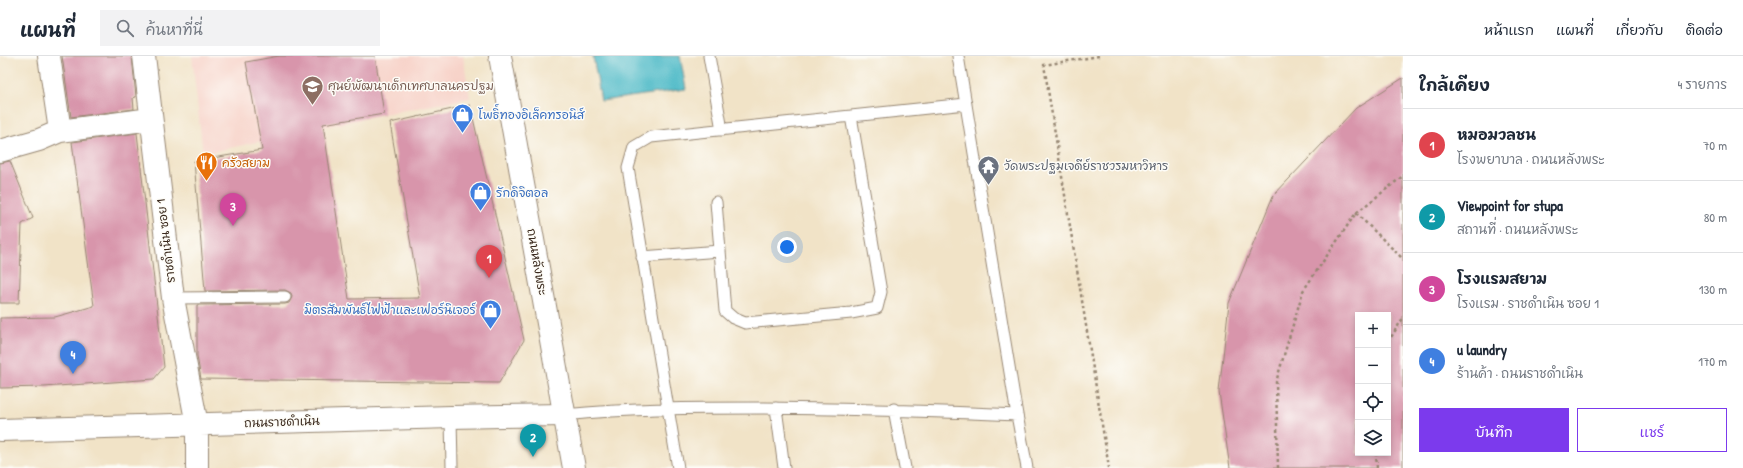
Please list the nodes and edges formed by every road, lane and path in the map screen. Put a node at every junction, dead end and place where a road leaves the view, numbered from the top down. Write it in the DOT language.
graph roads {
  1 [pos="49,56"];
  2 [pos="144,56"];
  3 [pos="500,56"];
  4 [pos="709,56"];
  5 [pos="958,56"];
  6 [pos="1099,56"];
  7 [pos="966,104"];
  8 [pos="851,116"];
  9 [pos="151,119"];
  10 [pos="722,130"];
  11 [pos="60,131"];
  12 [pos="0,151"];
  13 [pos="1403,176"];
  14 [pos="716,202"];
  15 [pos="1356,213"];
  16 [pos="720,251"];
  17 [pos="642,257"];
  18 [pos="1403,259"];
  19 [pos="285,296"];
  20 [pos="173,298"];
  21 [pos="1403,318"];
  22 [pos="1391,337"];
  23 [pos="667,408"];
  24 [pos="776,408"];
  25 [pos="894,409"];
  26 [pos="564,415"];
  27 [pos="1016,415"];
  28 [pos="451,416"];
  29 [pos="197,425"];
  30 [pos="0,430"];
  31 [pos="1376,456"];
  32 [pos="198,468"];
  33 [pos="452,468"];
  34 [pos="574,468"];
  35 [pos="678,468"];
  36 [pos="784,468"];
  37 [pos="904,468"];
  38 [pos="1027,468"];
  39 [pos="1110,468"];
  40 [pos="1278,468"];
  41 [pos="1377,468"];
  1 -- 11 [label="street"];
  2 -- 9 [label="street, ราชดำเนิน ซอย 1"];
  3 -- 26 [label="street, ถนนหลังพระ"];
  4 -- 10 [label="lane"];
  5 -- 7 [label="lane"];
  6 -- 39 [label="path"];
  7 -- 8 [label="lane"];
  7 -- 27 [label="lane"];
  8 -- 10 [label="lane"];
  8 -- 16 [label="lane"];
  9 -- 11 [label="street"];
  9 -- 20 [label="street, ราชดำเนิน ซอย 1"];
  10 -- 17 [label="lane"];
  11 -- 12 [label="street"];
  13 -- 15 [label="path"];
  14 -- 16 [label="lane"];
  15 -- 18 [label="path"];
  15 -- 40 [label="path"];
  16 -- 17 [label="lane"];
  17 -- 23 [label="lane"];
  19 -- 20 [label="lane"];
  20 -- 29 [label="street, ราชดำเนิน ซอย 1"];
  21 -- 22 [label="path"];
  23 -- 24 [label="lane"];
  23 -- 26 [label="lane"];
  23 -- 35 [label="lane"];
  24 -- 25 [label="lane"];
  24 -- 36 [label="lane"];
  25 -- 27 [label="lane"];
  25 -- 37 [label="lane"];
  26 -- 28 [label="street, ถนนราชดำเนิน"];
  26 -- 34 [label="street, ถนนหลังพระ"];
  27 -- 38 [label="lane"];
  28 -- 29 [label="street, ถนนราชดำเนิน"];
  28 -- 33 [label="lane"];
  29 -- 30 [label="street, ถนนราชดำเนิน"];
  29 -- 32 [label="street, ราชดำเนิน ซอย 1"];
  31 -- 41 [label="path"];
}
